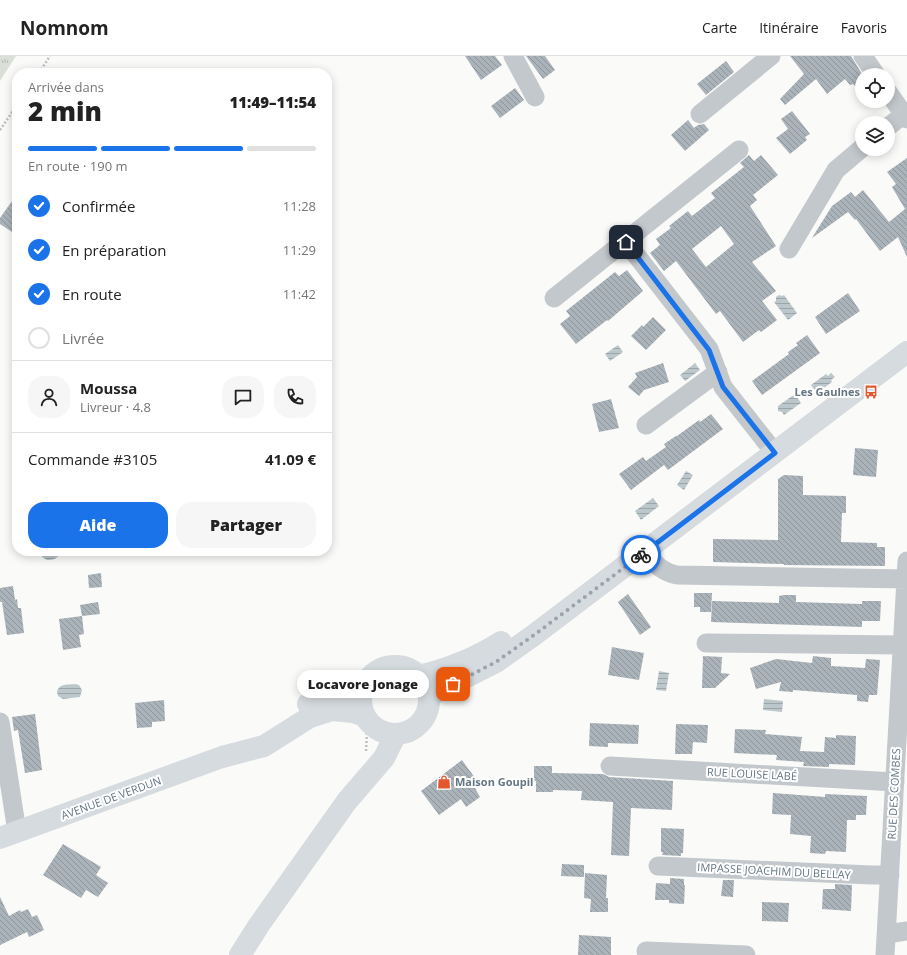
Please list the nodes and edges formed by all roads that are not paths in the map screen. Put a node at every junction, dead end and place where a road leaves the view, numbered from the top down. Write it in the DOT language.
graph roads {
  1 [pos="513,56"];
  2 [pos="771,56"];
  3 [pos="863,56"];
  4 [pos="871,68"];
  5 [pos="535,96"];
  6 [pos="895,102"];
  7 [pos="700,114"];
  8 [pos="905,117"];
  9 [pos="895,123"];
  10 [pos="739,150"];
  11 [pos="855,154"];
  12 [pos="626,242"];
  13 [pos="789,249"];
  14 [pos="554,298"];
  15 [pos="906,357"];
  16 [pos="718,372"];
  17 [pos="646,424"];
  18 [pos="775,453"];
  19 [pos="644,552"];
  20 [pos="907,561"];
  21 [pos="623,568"];
  22 [pos="907,580"];
  23 [pos="706,643"];
  24 [pos="902,645"];
  25 [pos="419,676"];
  26 [pos="364,686"];
  27 [pos="429,696"];
  28 [pos="0,722"];
  29 [pos="380,726"];
  30 [pos="222,757"];
  31 [pos="610,766"];
  32 [pos="895,782"];
  33 [pos="8,836"];
  34 [pos="658,866"];
  35 [pos="890,875"];
  36 [pos="907,931"];
  37 [pos="887,934"];
  38 [pos="646,951"];
  39 [pos="240,955"];
  40 [pos="746,955"];
  41 [pos="885,955"];
  1 -- 5 [label="street"];
  2 -- 7 [label="street"];
  3 -- 4 [label="street"];
  6 -- 8 [label="street"];
  8 -- 9 [label="street"];
  10 -- 12 [label="street"];
  11 -- 13 [label="street"];
  12 -- 14 [label="street"];
  12 -- 16 [label="street"];
  15 -- 18 [label="main road"];
  16 -- 17 [label="street"];
  16 -- 18 [label="street"];
  18 -- 19 [label="main road"];
  19 -- 21 [label="main road"];
  19 -- 22 [label="street"];
  20 -- 22 [label="street, RUE DES COMBES"];
  21 -- 25 [label="main road"];
  21 -- 27 [label="main road"];
  22 -- 24 [label="street, RUE DES COMBES"];
  23 -- 24 [label="street"];
  24 -- 32 [label="street, RUE DES COMBES"];
  25 -- 26 [label="main road"];
  25 -- 27 [label="main road"];
  26 -- 29 [label="main road"];
  26 -- 30 [label="main road, AVENUE DE VERDUN"];
  27 -- 29 [label="main road"];
  28 -- 33 [label="street"];
  29 -- 30 [label="main road, AVENUE DE VERDUN"];
  29 -- 39 [label="main road"];
  30 -- 33 [label="main road, AVENUE DE VERDUN"];
  31 -- 32 [label="street, RUE LOUISE LABÉ"];
  32 -- 35 [label="street, RUE DES COMBES"];
  34 -- 35 [label="street, IMPASSE JOACHIM DU BELLAY"];
  35 -- 37 [label="street, RUE DES COMBES"];
  36 -- 37 [label="street"];
  37 -- 41 [label="street, RUE DES COMBES"];
  38 -- 40 [label="street"];
}
